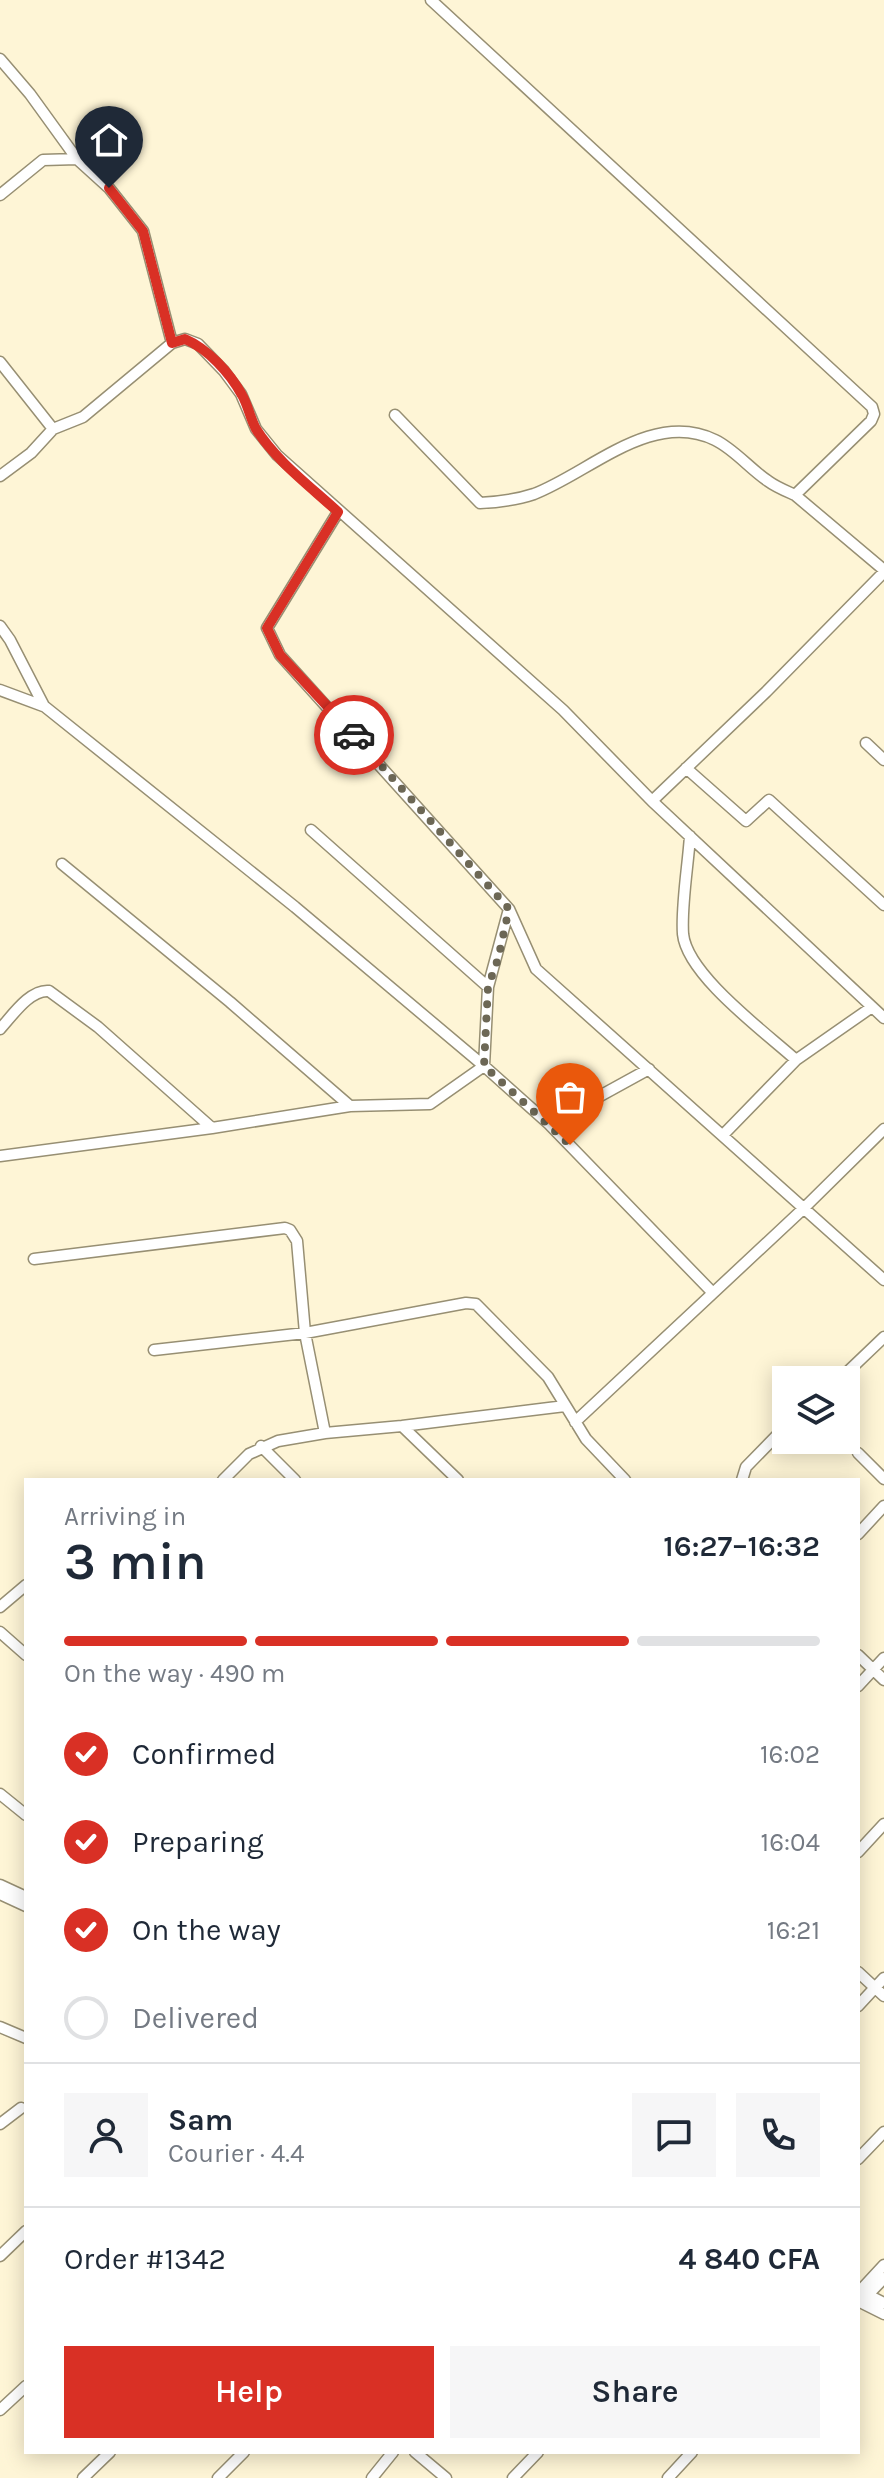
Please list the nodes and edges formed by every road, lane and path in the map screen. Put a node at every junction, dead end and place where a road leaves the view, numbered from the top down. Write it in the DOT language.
graph roads {
  1 [pos="439,2"];
  2 [pos="0,59"];
  3 [pos="77,159"];
  4 [pos="0,195"];
  5 [pos="172,343"];
  6 [pos="0,362"];
  7 [pos="884,407"];
  8 [pos="395,415"];
  9 [pos="871,421"];
  10 [pos="53,429"];
  11 [pos="0,476"];
  12 [pos="795,495"];
  13 [pos="338,512"];
  14 [pos="884,571"];
  15 [pos="0,626"];
  16 [pos="0,690"];
  17 [pos="44,706"];
  18 [pos="866,743"];
  19 [pos="884,760"];
  20 [pos="686,768"];
  21 [pos="652,801"];
  22 [pos="311,830"];
  23 [pos="690,836"];
  24 [pos="62,864"];
  25 [pos="884,905"];
  26 [pos="509,909"];
  27 [pos="488,987"];
  28 [pos="872,1007"];
  29 [pos="884,1018"];
  30 [pos="0,1029"];
  31 [pos="796,1060"];
  32 [pos="484,1066"];
  33 [pos="649,1069"];
  34 [pos="350,1106"];
  35 [pos="549,1124"];
  36 [pos="212,1128"];
  37 [pos="884,1129"];
  38 [pos="723,1135"];
  39 [pos="0,1156"];
  40 [pos="803,1209"];
  41 [pos="34,1259"];
  42 [pos="884,1280"];
  43 [pos="713,1293"];
  44 [pos="305,1333"];
  45 [pos="884,1337"];
  46 [pos="154,1350"];
  47 [pos="854,1366"];
  48 [pos="565,1406"];
  49 [pos="575,1422"];
  50 [pos="402,1426"];
  51 [pos="325,1433"];
  52 [pos="772,1440"];
  53 [pos="261,1446"];
  54 [pos="859,1454"];
  55 [pos="225,1478"];
  56 [pos="293,1478"];
  57 [pos="456,1478"];
  58 [pos="623,1478"];
  59 [pos="743,1478"];
  60 [pos="884,1479"];
  61 [pos="884,1506"];
  62 [pos="860,1532"];
  63 [pos="24,1587"];
  64 [pos="0,1607"];
  65 [pos="0,1632"];
  66 [pos="24,1653"];
  67 [pos="860,1657"];
  68 [pos="884,1658"];
  69 [pos="873,1669"];
  70 [pos="884,1680"];
  71 [pos="860,1684"];
  72 [pos="0,1794"];
  73 [pos="24,1813"];
  74 [pos="884,1824"];
  75 [pos="860,1850"];
  76 [pos="0,1885"];
  77 [pos="0,1894"];
  78 [pos="24,1896"];
  79 [pos="24,1905"];
  80 [pos="860,1974"];
  81 [pos="884,1978"];
  82 [pos="875,1988"];
  83 [pos="884,1996"];
  84 [pos="860,2004"];
  85 [pos="0,2027"];
  86 [pos="24,2037"];
  87 [pos="21,2108"];
  88 [pos="0,2124"];
  89 [pos="884,2132"];
  90 [pos="860,2157"];
  91 [pos="24,2236"];
  92 [pos="0,2256"];
  93 [pos="884,2265"];
  94 [pos="884,2278"];
  95 [pos="860,2296"];
  96 [pos="884,2303"];
  97 [pos="884,2314"];
  98 [pos="24,2388"];
  99 [pos="0,2410"];
  100 [pos="108,2454"];
  101 [pos="242,2454"];
  102 [pos="391,2454"];
  103 [pos="417,2454"];
  104 [pos="536,2454"];
  105 [pos="690,2454"];
  106 [pos="83,2478"];
  107 [pos="218,2478"];
  108 [pos="372,2478"];
  109 [pos="446,2478"];
  110 [pos="513,2478"];
  111 [pos="668,2478"];
  1 -- 9 [label="street"];
  2 -- 3 [label="street"];
  3 -- 4 [label="street"];
  3 -- 5 [label="street"];
  5 -- 10 [label="street"];
  5 -- 13 [label="street"];
  6 -- 10 [label="street"];
  7 -- 9 [label="street"];
  8 -- 12 [label="street"];
  9 -- 12 [label="street"];
  10 -- 11 [label="street"];
  12 -- 14 [label="street"];
  13 -- 21 [label="street"];
  13 -- 26 [label="street"];
  14 -- 20 [label="street"];
  15 -- 17 [label="street"];
  16 -- 17 [label="street"];
  17 -- 32 [label="street"];
  18 -- 19 [label="street"];
  20 -- 21 [label="street"];
  20 -- 25 [label="street"];
  21 -- 23 [label="street"];
  22 -- 27 [label="street"];
  23 -- 28 [label="street"];
  23 -- 31 [label="street"];
  24 -- 34 [label="street"];
  26 -- 27 [label="street"];
  26 -- 33 [label="street"];
  27 -- 32 [label="street"];
  28 -- 29 [label="street"];
  28 -- 31 [label="street"];
  30 -- 36 [label="street"];
  31 -- 38 [label="street"];
  32 -- 34 [label="street"];
  32 -- 35 [label="street"];
  33 -- 35 [label="street"];
  33 -- 38 [label="street"];
  34 -- 36 [label="street"];
  35 -- 43 [label="street"];
  36 -- 39 [label="street"];
  37 -- 40 [label="street"];
  38 -- 40 [label="street"];
  40 -- 42 [label="street"];
  40 -- 43 [label="street"];
  41 -- 44 [label="street"];
  43 -- 49 [label="street"];
  44 -- 46 [label="street"];
  44 -- 48 [label="street"];
  44 -- 51 [label="street"];
  45 -- 47 [label="street"];
  48 -- 49 [label="street"];
  48 -- 50 [label="street"];
  49 -- 58 [label="street"];
  50 -- 51 [label="street"];
  50 -- 57 [label="street"];
  51 -- 53 [label="street"];
  52 -- 59 [label="street"];
  53 -- 55 [label="street"];
  53 -- 56 [label="street"];
  54 -- 60 [label="street"];
  61 -- 62 [label="street"];
  63 -- 64 [label="street"];
  65 -- 66 [label="street"];
  67 -- 69 [label="street"];
  68 -- 69 [label="street"];
  69 -- 70 [label="street"];
  69 -- 71 [label="street"];
  72 -- 73 [label="street"];
  74 -- 75 [label="street"];
  76 -- 78 [label="street"];
  77 -- 79 [label="street"];
  80 -- 82 [label="street"];
  81 -- 82 [label="street"];
  82 -- 83 [label="street"];
  82 -- 84 [label="street"];
  85 -- 86 [label="street"];
  87 -- 88 [label="street"];
  89 -- 90 [label="street"];
  91 -- 92 [label="street"];
  93 -- 95 [label="street"];
  94 -- 95 [label="street"];
  95 -- 96 [label="street"];
  95 -- 97 [label="street"];
  98 -- 99 [label="street"];
  100 -- 106 [label="street"];
  101 -- 107 [label="street"];
  102 -- 108 [label="street"];
  103 -- 109 [label="street"];
  104 -- 110 [label="street"];
  105 -- 111 [label="street"];
}
